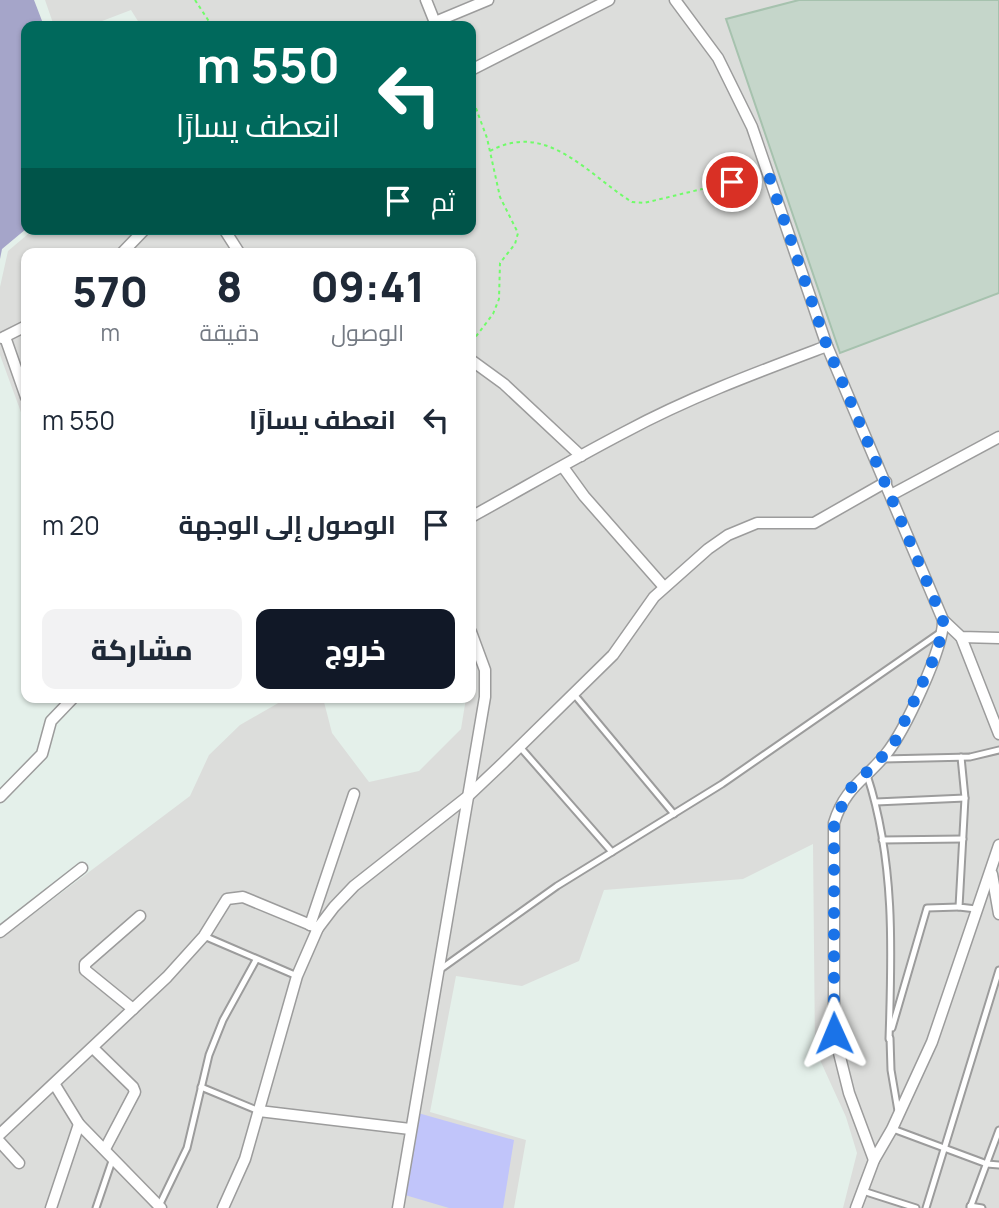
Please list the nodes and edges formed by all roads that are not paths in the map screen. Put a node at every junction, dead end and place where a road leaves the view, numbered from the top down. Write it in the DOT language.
graph roads {
  1 [pos="426,0"];
  2 [pos="488,0"];
  3 [pos="609,0"];
  4 [pos="675,0"];
  5 [pos="435,21"];
  6 [pos="442,21"];
  7 [pos="476,67"];
  8 [pos="139,235"];
  9 [pos="127,248"];
  10 [pos="21,328"];
  11 [pos="2,338"];
  12 [pos="827,346"];
  13 [pos="476,364"];
  14 [pos="21,385"];
  15 [pos="999,437"];
  16 [pos="581,456"];
  17 [pos="563,467"];
  18 [pos="886,482"];
  19 [pos="891,495"];
  20 [pos="476,514"];
  21 [pos="664,587"];
  22 [pos="943,625"];
  23 [pos="961,637"];
  24 [pos="999,639"];
  25 [pos="476,646"];
  26 [pos="573,693"];
  27 [pos="69,703"];
  28 [pos="999,734"];
  29 [pos="519,747"];
  30 [pos="999,750"];
  31 [pos="961,757"];
  32 [pos="883,758"];
  33 [pos="866,772"];
  34 [pos="354,794"];
  35 [pos="0,797"];
  36 [pos="467,797"];
  37 [pos="965,798"];
  38 [pos="876,802"];
  39 [pos="674,814"];
  40 [pos="963,839"];
  41 [pos="882,840"];
  42 [pos="999,845"];
  43 [pos="612,852"];
  44 [pos="82,868"];
  45 [pos="991,871"];
  46 [pos="959,907"];
  47 [pos="977,910"];
  48 [pos="999,915"];
  49 [pos="140,916"];
  50 [pos="314,926"];
  51 [pos="0,932"];
  52 [pos="204,936"];
  53 [pos="256,960"];
  54 [pos="999,970"];
  55 [pos="436,972"];
  56 [pos="297,976"];
  57 [pos="133,1009"];
  58 [pos="889,1039"];
  59 [pos="93,1048"];
  60 [pos="55,1085"];
  61 [pos="201,1087"];
  62 [pos="259,1111"];
  63 [pos="899,1114"];
  64 [pos="79,1124"];
  65 [pos="410,1129"];
  66 [pos="892,1129"];
  67 [pos="999,1130"];
  68 [pos="0,1134"];
  69 [pos="0,1142"];
  70 [pos="945,1147"];
  71 [pos="109,1153"];
  72 [pos="874,1160"];
  73 [pos="19,1163"];
  74 [pos="987,1164"];
  75 [pos="999,1165"];
  76 [pos="863,1191"];
  77 [pos="160,1207"];
  78 [pos="970,1207"];
  79 [pos="51,1208"];
  80 [pos="96,1208"];
  81 [pos="223,1208"];
  82 [pos="398,1208"];
  83 [pos="856,1208"];
  84 [pos="916,1208"];
  85 [pos="926,1208"];
  86 [pos="982,1208"];
  1 -- 5 [label="street"];
  2 -- 6 [label="street"];
  3 -- 7 [label="street"];
  4 -- 12 [label="street"];
  8 -- 9 [label="street"];
  10 -- 11 [label="street"];
  11 -- 14 [label="street"];
  12 -- 16 [label="street"];
  12 -- 18 [label="street"];
  13 -- 16 [label="street"];
  15 -- 19 [label="street"];
  16 -- 17 [label="street"];
  17 -- 20 [label="street"];
  17 -- 21 [label="street"];
  18 -- 19 [label="street"];
  18 -- 21 [label="street"];
  19 -- 22 [label="street"];
  21 -- 26 [label="street"];
  22 -- 23 [label="street"];
  22 -- 32 [label="street"];
  22 -- 39 [label="lane"];
  23 -- 24 [label="street"];
  23 -- 28 [label="street"];
  25 -- 36 [label="street"];
  26 -- 29 [label="street"];
  26 -- 39 [label="lane"];
  27 -- 35 [label="street"];
  29 -- 36 [label="street"];
  29 -- 43 [label="lane"];
  30 -- 31 [label="lane"];
  31 -- 32 [label="lane"];
  31 -- 37 [label="lane"];
  32 -- 33 [label="street"];
  33 -- 38 [label="lane"];
  33 -- 72 [label="street"];
  34 -- 50 [label="street"];
  36 -- 50 [label="street"];
  36 -- 55 [label="street"];
  37 -- 38 [label="lane"];
  37 -- 40 [label="lane"];
  38 -- 41 [label="lane"];
  39 -- 43 [label="lane"];
  40 -- 41 [label="lane"];
  40 -- 46 [label="lane"];
  41 -- 58 [label="lane"];
  42 -- 45 [label="street"];
  43 -- 55 [label="lane"];
  44 -- 51 [label="street"];
  45 -- 47 [label="street"];
  45 -- 48 [label="street"];
  46 -- 47 [label="lane"];
  46 -- 58 [label="lane"];
  47 -- 63 [label="street"];
  49 -- 57 [label="street"];
  50 -- 52 [label="street"];
  50 -- 56 [label="street"];
  52 -- 53 [label="lane"];
  52 -- 57 [label="street"];
  53 -- 56 [label="lane"];
  53 -- 61 [label="lane"];
  54 -- 70 [label="lane"];
  55 -- 65 [label="street"];
  56 -- 62 [label="street"];
  57 -- 59 [label="street"];
  58 -- 63 [label="lane"];
  59 -- 60 [label="street"];
  59 -- 71 [label="street"];
  60 -- 64 [label="street"];
  60 -- 68 [label="street"];
  61 -- 62 [label="lane"];
  61 -- 77 [label="lane"];
  62 -- 65 [label="street"];
  62 -- 81 [label="street"];
  63 -- 66 [label="street"];
  64 -- 71 [label="street"];
  64 -- 79 [label="street"];
  65 -- 82 [label="street"];
  66 -- 70 [label="lane"];
  66 -- 72 [label="street"];
  67 -- 74 [label="lane"];
  69 -- 73 [label="street"];
  70 -- 74 [label="lane"];
  70 -- 85 [label="lane"];
  71 -- 77 [label="street"];
  71 -- 80 [label="lane"];
  72 -- 76 [label="street"];
  74 -- 75 [label="lane"];
  74 -- 78 [label="lane"];
  76 -- 83 [label="street"];
  76 -- 84 [label="lane"];
  78 -- 86 [label="lane"];
}
